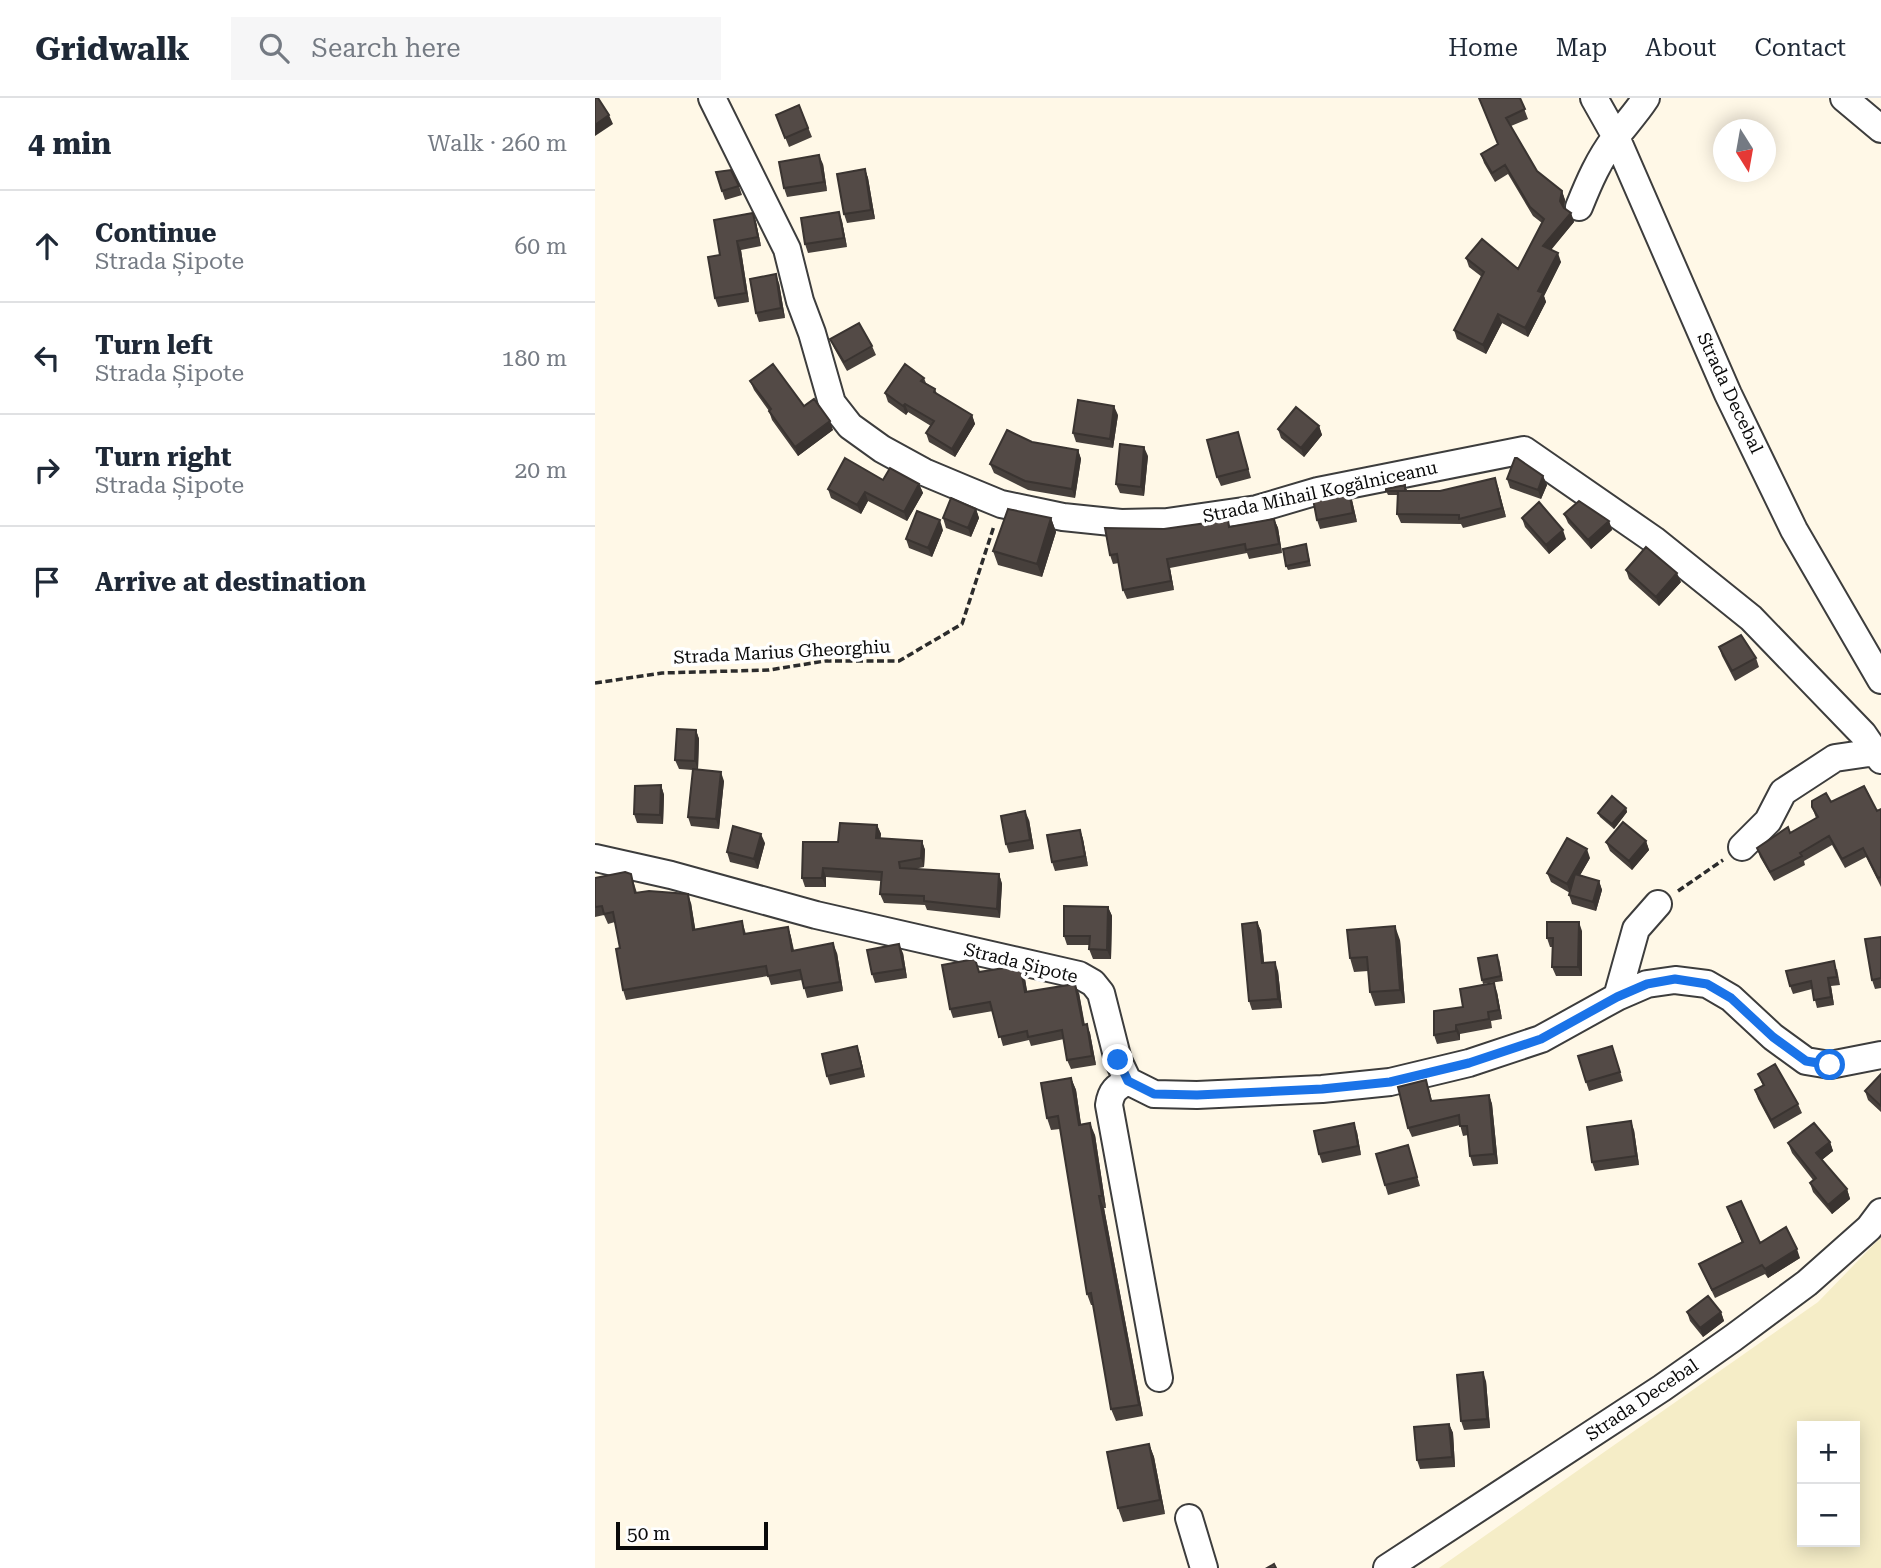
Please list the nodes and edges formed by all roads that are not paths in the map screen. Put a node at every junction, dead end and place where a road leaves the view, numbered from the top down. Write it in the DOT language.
graph roads {
  1 [pos="712,98"];
  2 [pos="1594,98"];
  3 [pos="1646,98"];
  4 [pos="1845,98"];
  5 [pos="1881,129"];
  6 [pos="1616,137"];
  7 [pos="1579,207"];
  8 [pos="1881,680"];
  9 [pos="1879,756"];
  10 [pos="1742,847"];
  11 [pos="595,858"];
  12 [pos="1658,904"];
  13 [pos="1617,997"];
  14 [pos="1881,1055"];
  15 [pos="1128,1081"];
  16 [pos="1881,1212"];
  17 [pos="1159,1378"];
  18 [pos="1189,1518"];
  19 [pos="1204,1568"];
  20 [pos="1387,1568"];
  1 -- 9 [label="street, Strada Mihail Kogălniceanu"];
  2 -- 6 [label="street, Strada Decebal"];
  3 -- 6 [label="street"];
  4 -- 5 [label="street"];
  6 -- 7 [label="street"];
  6 -- 8 [label="street, Strada Decebal"];
  9 -- 10 [label="street"];
  11 -- 15 [label="street, Strada Șipote"];
  12 -- 13 [label="street"];
  13 -- 14 [label="street"];
  13 -- 15 [label="street"];
  15 -- 17 [label="street"];
  16 -- 20 [label="street, Strada Decebal"];
  18 -- 19 [label="street"];
}
